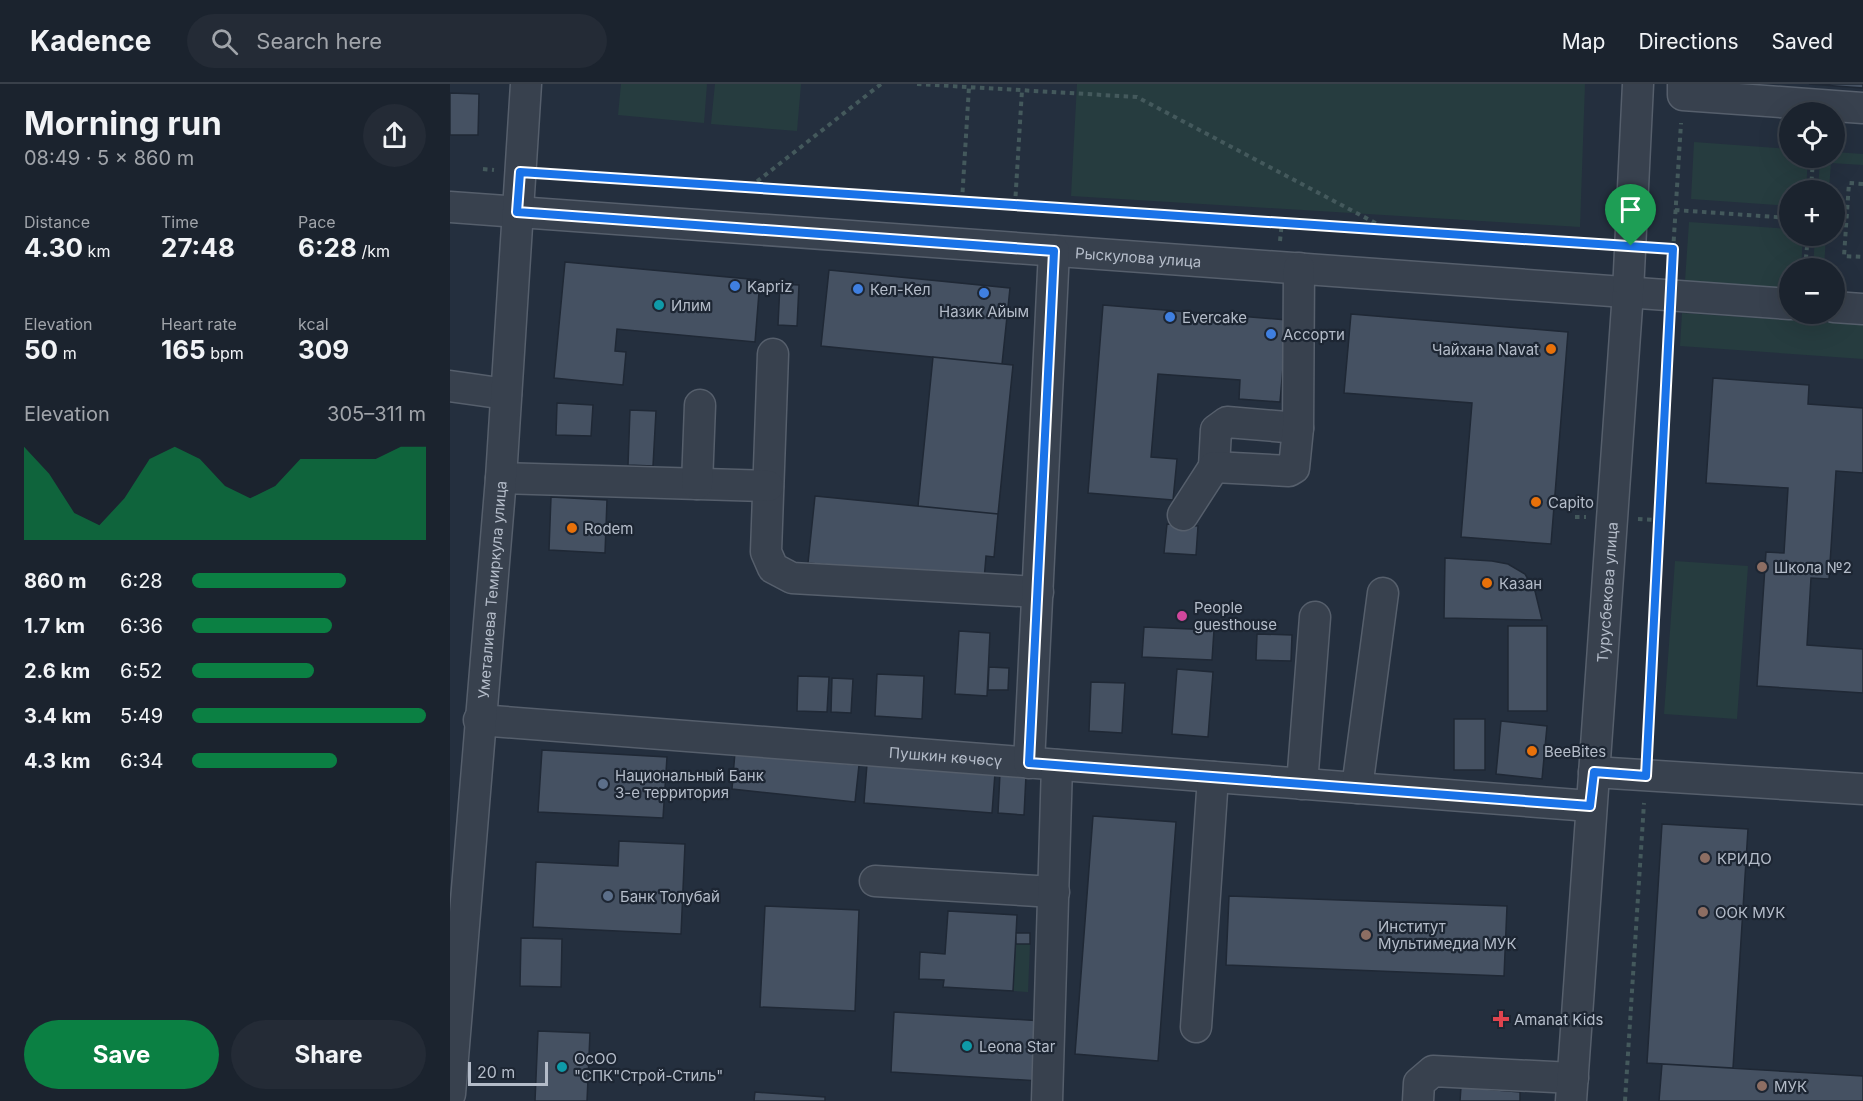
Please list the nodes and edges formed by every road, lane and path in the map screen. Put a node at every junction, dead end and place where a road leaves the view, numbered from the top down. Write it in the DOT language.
graph roads {
  1 [pos="526,84"];
  2 [pos="881,84"];
  3 [pos="917,84"];
  4 [pos="1638,84"];
  5 [pos="969,87"];
  6 [pos="1683,89"];
  7 [pos="1022,90"];
  8 [pos="1863,108"];
  9 [pos="483,169"];
  10 [pos="520,172"];
  11 [pos="1863,184"];
  12 [pos="749,187"];
  13 [pos="962,201"];
  14 [pos="1015,205"];
  15 [pos="450,207"];
  16 [pos="1675,210"];
  17 [pos="517,212"];
  18 [pos="1779,217"];
  19 [pos="1846,220"];
  20 [pos="1387,229"];
  21 [pos="1631,246"];
  22 [pos="1673,249"];
  23 [pos="1054,251"];
  24 [pos="1863,257"];
  25 [pos="1299,268"];
  26 [pos="1628,292"];
  27 [pos="1670,295"];
  28 [pos="1779,303"];
  29 [pos="1845,308"];
  30 [pos="1863,309"];
  31 [pos="773,354"];
  32 [pos="450,386"];
  33 [pos="506,394"];
  34 [pos="700,405"];
  35 [pos="1298,428"];
  36 [pos="1214,467"];
  37 [pos="501,478"];
  38 [pos="698,484"];
  39 [pos="768,486"];
  40 [pos="1182,515"];
  41 [pos="1038,592"];
  42 [pos="1383,593"];
  43 [pos="1315,617"];
  44 [pos="479,720"];
  45 [pos="1043,764"];
  46 [pos="1594,772"];
  47 [pos="1646,776"];
  48 [pos="1213,777"];
  49 [pos="1302,784"];
  50 [pos="1358,788"];
  51 [pos="1863,789"];
  52 [pos="1590,806"];
  53 [pos="875,881"];
  54 [pos="1054,892"];
  55 [pos="456,958"];
  56 [pos="1196,1027"];
  57 [pos="1572,1090"];
  58 [pos="450,1094"];
  59 [pos="1047,1101"];
  60 [pos="1418,1101"];
  61 [pos="1624,1101"];
  1 -- 10 [label="street, Уметалиева Темиркула улица"];
  2 -- 12 [label="path"];
  3 -- 5 [label="path"];
  4 -- 21 [label="street, Турусбекова улица"];
  5 -- 7 [label="path"];
  5 -- 13 [label="path"];
  6 -- 8 [label="street"];
  6 -- 16 [label="path"];
  7 -- 14 [label="path"];
  7 -- 20 [label="path"];
  9 -- 10 [label="path"];
  10 -- 12 [label="path"];
  10 -- 17 [label="street, Уметалиева Темиркула улица"];
  11 -- 19 [label="path"];
  12 -- 13 [label="path"];
  13 -- 14 [label="path"];
  14 -- 20 [label="path"];
  15 -- 17 [label="street, Рыскулова улица"];
  16 -- 18 [label="path"];
  16 -- 22 [label="path"];
  17 -- 23 [label="street, Рыскулова улица"];
  17 -- 33 [label="street, Уметалиева Темиркула улица"];
  19 -- 24 [label="path"];
  20 -- 21 [label="path"];
  21 -- 22 [label="path"];
  21 -- 26 [label="street, Турусбекова улица"];
  22 -- 27 [label="path"];
  23 -- 25 [label="street, Рыскулова улица"];
  23 -- 41 [label="street"];
  25 -- 26 [label="street, Рыскулова улица"];
  25 -- 35 [label="street"];
  26 -- 27 [label="street, Рыскулова улица"];
  26 -- 46 [label="street, Турусбекова улица"];
  27 -- 28 [label="street, Рыскулова улица"];
  27 -- 47 [label="path"];
  29 -- 30 [label="street"];
  31 -- 39 [label="street"];
  32 -- 33 [label="street"];
  33 -- 37 [label="street, Уметалиева Темиркула улица"];
  34 -- 38 [label="street"];
  35 -- 36 [label="street"];
  35 -- 36 [label="street"];
  36 -- 40 [label="street"];
  37 -- 38 [label="street"];
  37 -- 44 [label="street, Уметалиева Темиркула улица"];
  38 -- 39 [label="street"];
  39 -- 41 [label="street"];
  41 -- 45 [label="street"];
  42 -- 50 [label="street"];
  43 -- 49 [label="street"];
  44 -- 45 [label="street, Пушкин көчөсү"];
  44 -- 55 [label="street, Уметалиева Темиркула улица"];
  45 -- 48 [label="street, Пушкин көчөсү"];
  45 -- 54 [label="street"];
  46 -- 47 [label="street"];
  46 -- 52 [label="street, Турусбекова улица"];
  47 -- 51 [label="street"];
  47 -- 61 [label="path"];
  48 -- 49 [label="street, Пушкин көчөсү"];
  48 -- 56 [label="street"];
  49 -- 50 [label="street, Пушкин көчөсү"];
  50 -- 52 [label="street, Пушкин көчөсү"];
  52 -- 57 [label="street, Турусбекова улица"];
  53 -- 54 [label="street"];
  54 -- 59 [label="street"];
  55 -- 58 [label="street, Уметалиева Темиркула улица"];
  57 -- 60 [label="street"];
}
